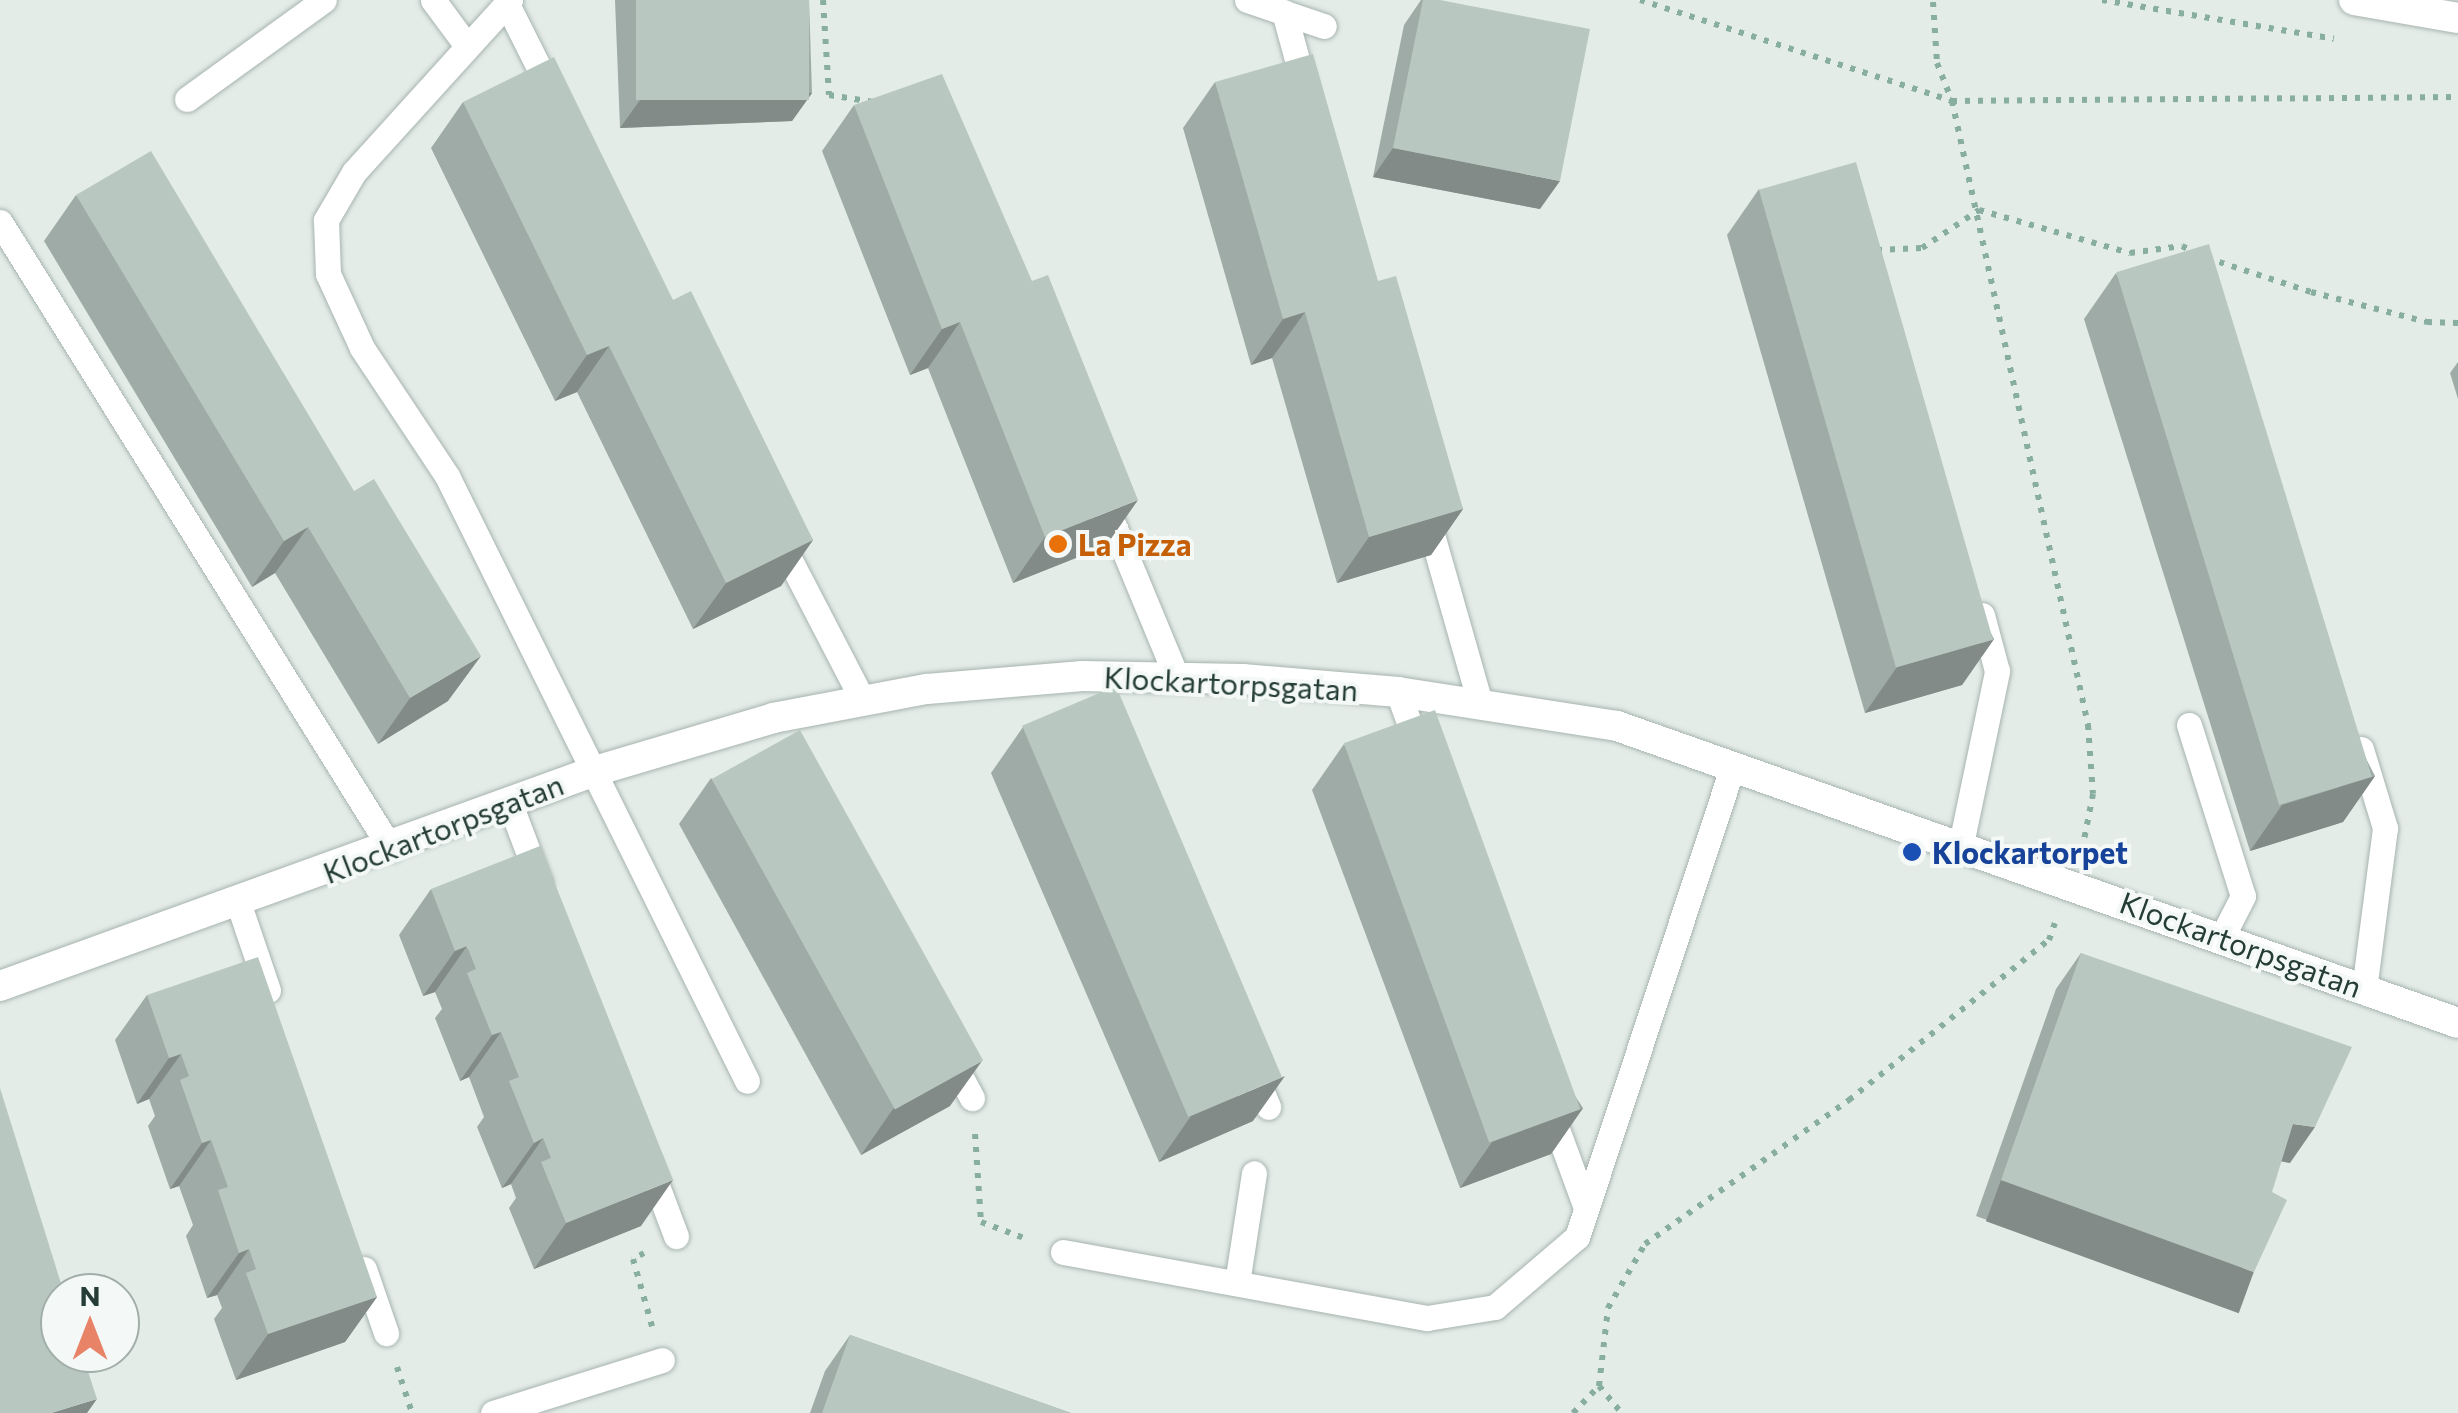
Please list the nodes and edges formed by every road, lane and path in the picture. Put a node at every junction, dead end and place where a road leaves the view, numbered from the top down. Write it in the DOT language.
graph roads {
  1 [pos="324,0"];
  2 [pos="433,0"];
  3 [pos="823,0"];
  4 [pos="1247,0"];
  5 [pos="1640,0"];
  6 [pos="2102,0"];
  7 [pos="2354,0"];
  8 [pos="508,1"];
  9 [pos="1933,2"];
  10 [pos="1284,12"];
  11 [pos="2458,18"];
  12 [pos="1324,26"];
  13 [pos="2346,41"];
  14 [pos="467,46"];
  15 [pos="2458,97"];
  16 [pos="187,99"];
  17 [pos="1952,101"];
  18 [pos="886,104"];
  19 [pos="1311,108"];
  20 [pos="568,125"];
  21 [pos="1979,210"];
  22 [pos="0,222"];
  23 [pos="1876,250"];
  24 [pos="2458,323"];
  25 [pos="1094,478"];
  26 [pos="1420,492"];
  27 [pos="764,509"];
  28 [pos="1976,594"];
  29 [pos="1082,676"];
  30 [pos="1176,678"];
  31 [pos="1398,692"];
  32 [pos="862,702"];
  33 [pos="1480,703"];
  34 [pos="1098,712"];
  35 [pos="2351,715"];
  36 [pos="2189,725"];
  37 [pos="1733,766"];
  38 [pos="598,770"];
  39 [pos="1432,784"];
  40 [pos="510,804"];
  41 [pos="1961,844"];
  42 [pos="392,848"];
  43 [pos="2070,881"];
  44 [pos="239,905"];
  45 [pos="551,912"];
  46 [pos="2222,936"];
  47 [pos="0,986"];
  48 [pos="2364,990"];
  49 [pos="277,1016"];
  50 [pos="2458,1023"];
  51 [pos="936,1029"];
  52 [pos="1245,1054"];
  53 [pos="1539,1079"];
  54 [pos="747,1081"];
  55 [pos="972,1098"];
  56 [pos="1268,1108"];
  57 [pos="642,1146"];
  58 [pos="1254,1172"];
  59 [pos="1586,1208"];
  60 [pos="676,1236"];
  61 [pos="354,1240"];
  62 [pos="1063,1252"];
  63 [pos="1237,1284"];
  64 [pos="386,1333"];
  65 [pos="662,1360"];
  66 [pos="1599,1386"];
  67 [pos="493,1413"];
  68 [pos="1573,1413"];
  69 [pos="1622,1413"];
  1 -- 16 [label="lane"];
  2 -- 14 [label="lane"];
  3 -- 18 [label="path"];
  4 -- 10 [label="lane"];
  5 -- 17 [label="path"];
  6 -- 13 [label="path"];
  7 -- 11 [label="street"];
  8 -- 14 [label="lane"];
  8 -- 20 [label="lane"];
  9 -- 17 [label="path"];
  10 -- 12 [label="lane"];
  10 -- 19 [label="lane"];
  14 -- 38 [label="lane"];
  15 -- 17 [label="path"];
  17 -- 21 [label="path"];
  21 -- 23 [label="path"];
  21 -- 24 [label="path"];
  21 -- 43 [label="path"];
  22 -- 42 [label="lane"];
  25 -- 30 [label="lane"];
  26 -- 33 [label="lane"];
  27 -- 32 [label="lane"];
  28 -- 41 [label="lane"];
  29 -- 30 [label="street, Klockartorpsgatan"];
  29 -- 32 [label="street, Klockartorpsgatan"];
  29 -- 34 [label="lane"];
  30 -- 31 [label="street, Klockartorpsgatan"];
  31 -- 33 [label="street, Klockartorpsgatan"];
  31 -- 39 [label="lane"];
  32 -- 38 [label="street, Klockartorpsgatan"];
  33 -- 37 [label="street, Klockartorpsgatan"];
  35 -- 48 [label="lane"];
  36 -- 46 [label="lane"];
  37 -- 41 [label="street, Klockartorpsgatan"];
  37 -- 59 [label="lane"];
  38 -- 40 [label="street, Klockartorpsgatan"];
  38 -- 54 [label="lane"];
  40 -- 42 [label="street, Klockartorpsgatan"];
  40 -- 45 [label="lane"];
  41 -- 43 [label="street, Klockartorpsgatan"];
  42 -- 44 [label="street, Klockartorpsgatan"];
  43 -- 46 [label="street, Klockartorpsgatan"];
  43 -- 66 [label="path"];
  44 -- 47 [label="street, Klockartorpsgatan"];
  44 -- 49 [label="lane"];
  46 -- 48 [label="street, Klockartorpsgatan"];
  48 -- 50 [label="street, Klockartorpsgatan"];
  51 -- 55 [label="lane"];
  52 -- 56 [label="lane"];
  53 -- 59 [label="lane"];
  55 -- 62 [label="path"];
  57 -- 60 [label="lane"];
  58 -- 63 [label="lane"];
  59 -- 63 [label="lane"];
  60 -- 65 [label="path"];
  61 -- 64 [label="lane"];
  62 -- 63 [label="lane"];
  65 -- 67 [label="lane"];
  66 -- 68 [label="path"];
  66 -- 69 [label="path"];
}
